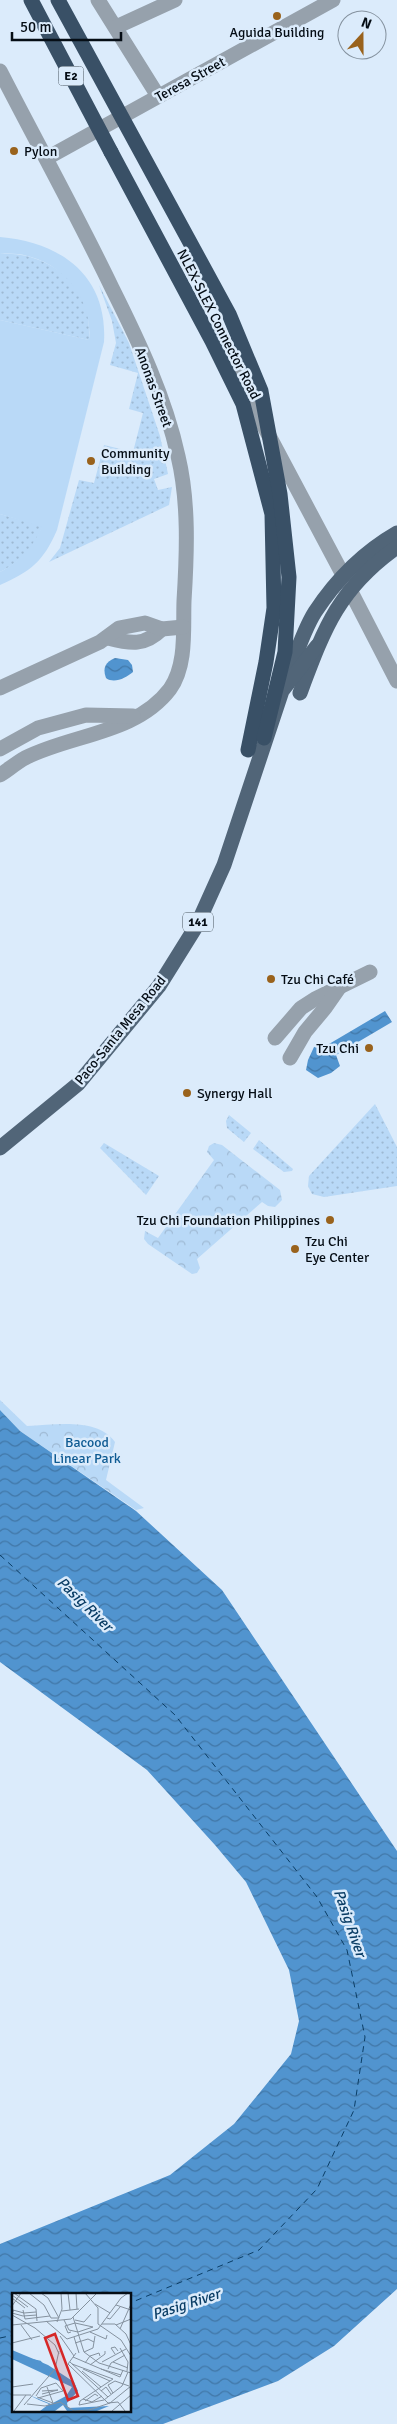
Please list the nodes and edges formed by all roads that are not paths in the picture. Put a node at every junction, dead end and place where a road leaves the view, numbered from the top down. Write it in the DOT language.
graph roads {
  1 [pos="31,0"];
  2 [pos="58,0"];
  3 [pos="98,0"];
  4 [pos="332,0"];
  5 [pos="168,1"];
  6 [pos="116,27"];
  7 [pos="0,71"];
  8 [pos="158,96"];
  9 [pos="47,158"];
  10 [pos="231,364"];
  11 [pos="397,533"];
  12 [pos="397,547"];
  13 [pos="344,575"];
  14 [pos="350,590"];
  15 [pos="183,627"];
  16 [pos="318,646"];
  17 [pos="397,681"];
  18 [pos="0,688"];
  19 [pos="282,691"];
  20 [pos="300,693"];
  21 [pos="137,716"];
  22 [pos="264,738"];
  23 [pos="0,749"];
  24 [pos="248,750"];
  25 [pos="0,775"];
  26 [pos="370,972"];
  27 [pos="340,987"];
  28 [pos="275,1038"];
  29 [pos="290,1058"];
  30 [pos="0,1148"];
  1 -- 24 [label="highway, NLEX-SLEX Connector Road / E2, bridge"];
  2 -- 22 [label="highway, NLEX-SLEX Connector Road, bridge"];
  3 -- 6 [label="street"];
  4 -- 8 [label="street, Teresa Street"];
  5 -- 6 [label="street"];
  6 -- 8 [label="street"];
  7 -- 9 [label="street, Anonas Street"];
  8 -- 9 [label="street, Teresa Street"];
  9 -- 15 [label="street, Anonas Street"];
  10 -- 13 [label="street"];
  11 -- 13 [label="main road, Paco-Santa Mesa Road / 141"];
  12 -- 14 [label="main road, Paco-Santa Mesa Road / 141"];
  13 -- 19 [label="main road, Paco-Santa Mesa Road / 141"];
  14 -- 16 [label="main road, Paco-Santa Mesa Road / 141"];
  14 -- 17 [label="street"];
  15 -- 18 [label="street"];
  15 -- 21 [label="street, Anonas Street"];
  16 -- 19 [label="main road, Paco-Santa Mesa Road / 141"];
  16 -- 20 [label="main road, Paco-Santa Mesa Road / 141"];
  19 -- 30 [label="main road, Paco-Santa Mesa Road / 141"];
  21 -- 23 [label="street"];
  21 -- 25 [label="street, Anonas Street"];
  26 -- 27 [label="street"];
  27 -- 28 [label="street"];
  27 -- 29 [label="street"];
}
